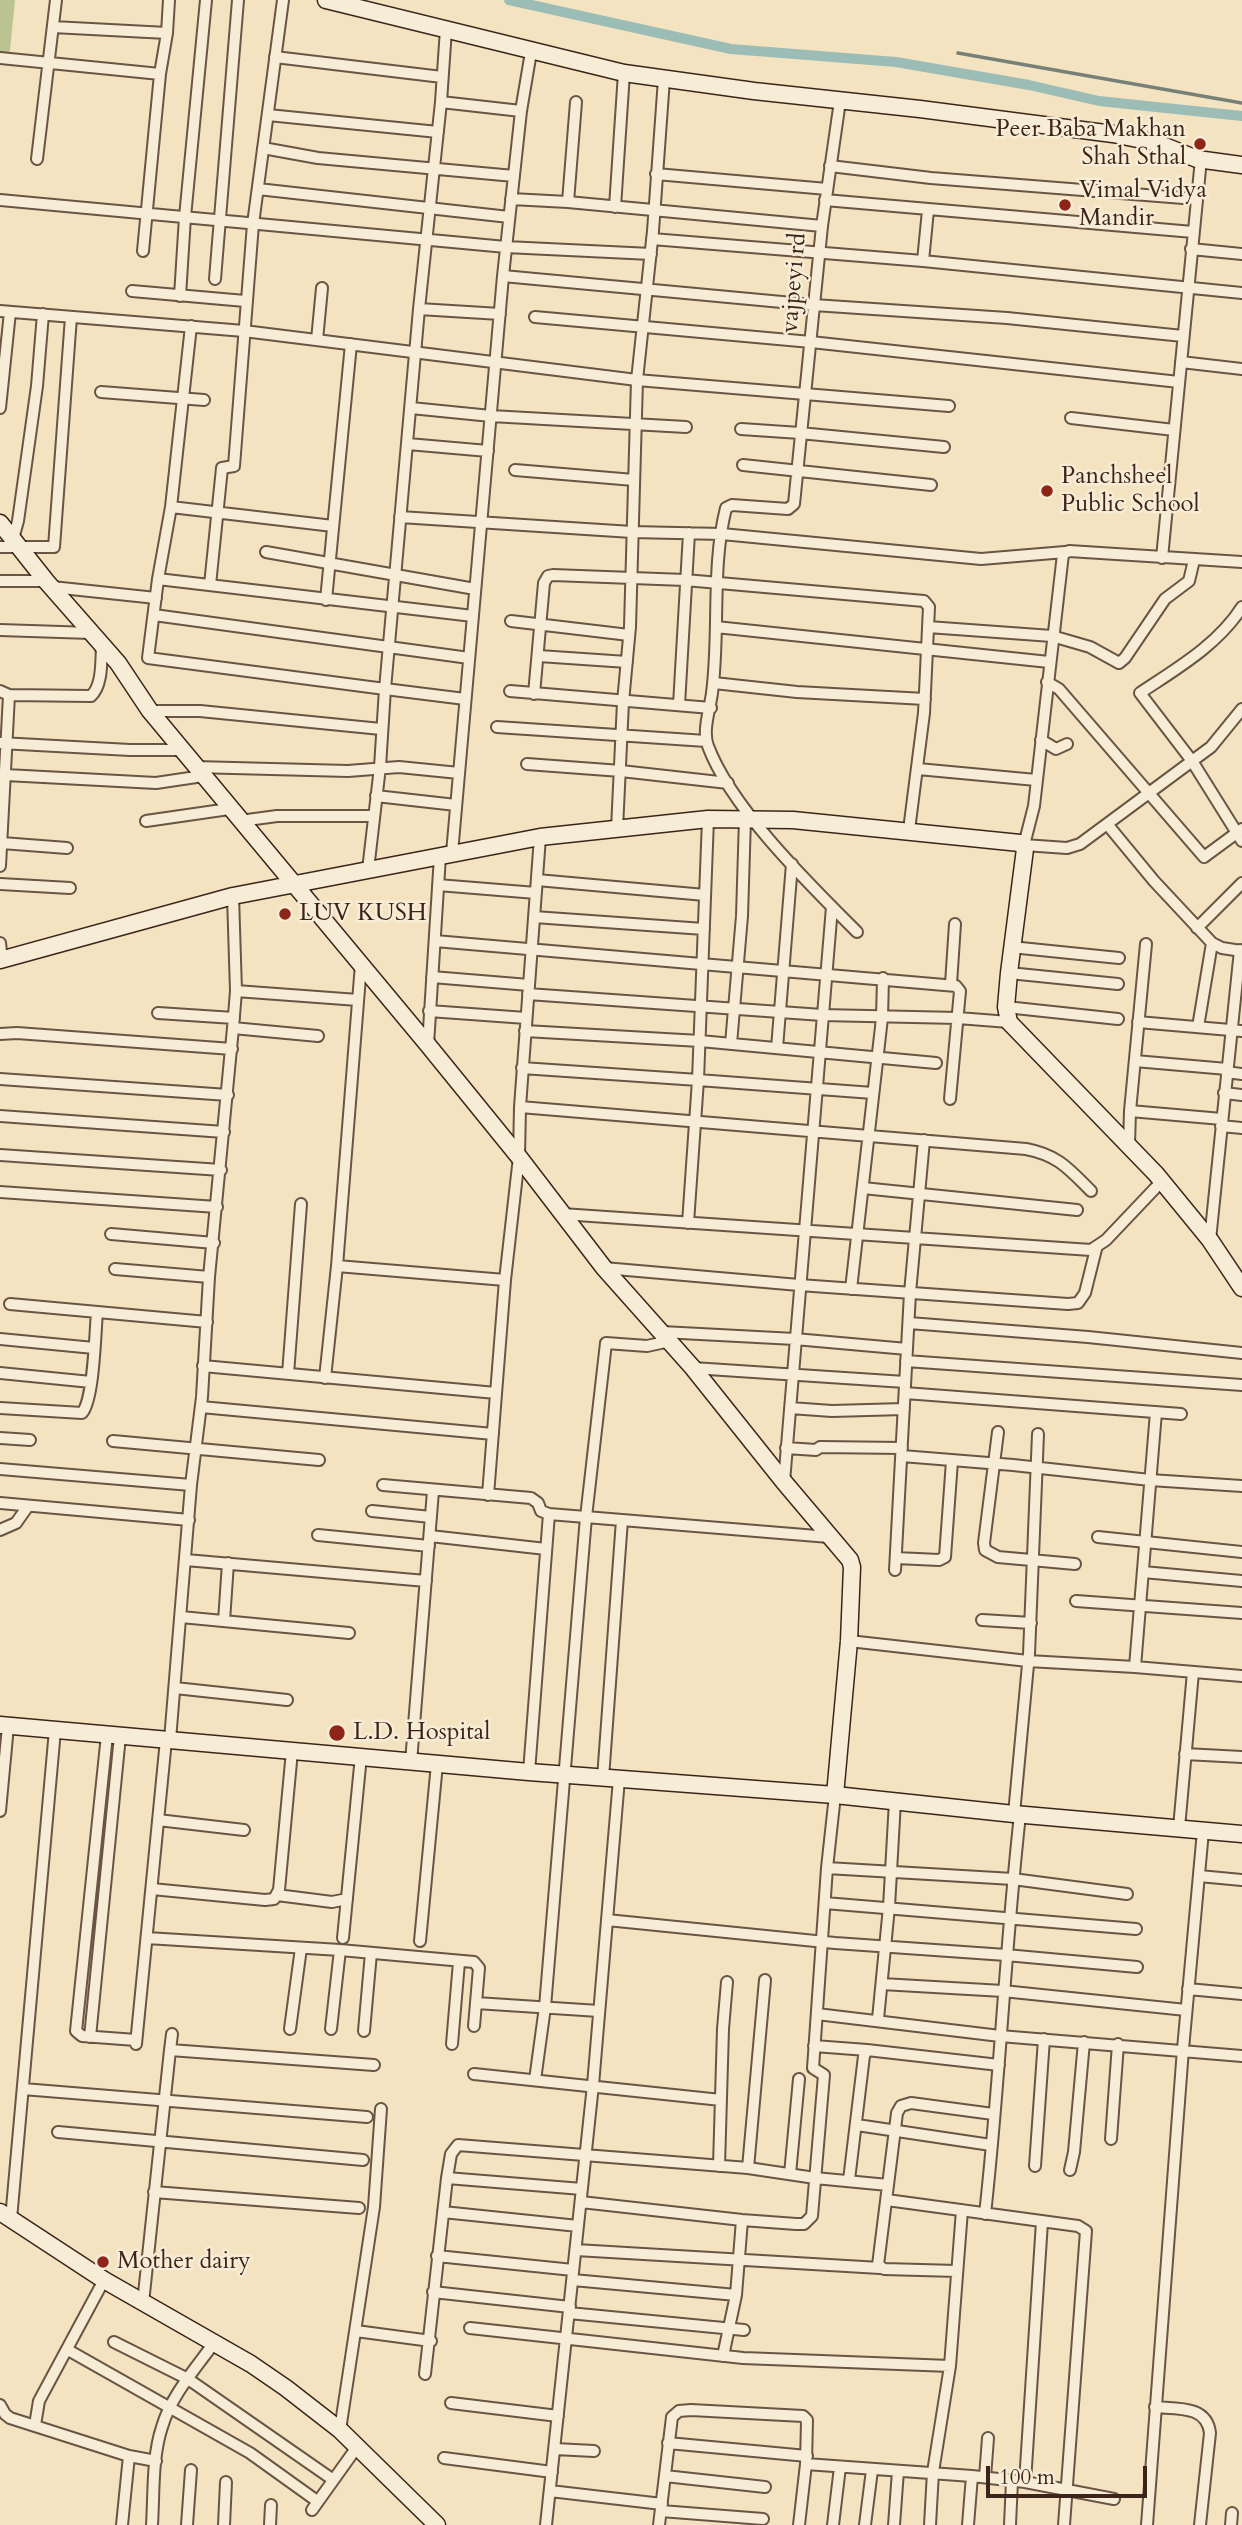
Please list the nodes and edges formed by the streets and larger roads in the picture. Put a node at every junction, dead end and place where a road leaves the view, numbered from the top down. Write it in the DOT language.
graph roads {
  1 [pos="57,0"];
  2 [pos="169,0"];
  3 [pos="206,0"];
  4 [pos="238,0"];
  5 [pos="283,0"];
  6 [pos="326,0"];
  7 [pos="53,27"];
  8 [pos="446,29"];
  9 [pos="167,33"];
  10 [pos="531,51"];
  11 [pos="275,57"];
  12 [pos="0,58"];
  13 [pos="49,63"];
  14 [pos="624,73"];
  15 [pos="160,74"];
  16 [pos="442,77"];
  17 [pos="664,79"];
  18 [pos="840,101"];
  19 [pos="441,102"];
  20 [pos="576,102"];
  21 [pos="521,111"];
  22 [pos="268,115"];
  23 [pos="438,132"];
  24 [pos="263,148"];
  25 [pos="37,159"];
  26 [pos="1201,159"];
  27 [pos="1242,164"];
  28 [pos="830,166"];
  29 [pos="434,168"];
  30 [pos="656,174"];
  31 [pos="514,176"];
  32 [pos="258,189"];
  33 [pos="826,195"];
  34 [pos="511,199"];
  35 [pos="1196,199"];
  36 [pos="0,200"];
  37 [pos="568,202"];
  38 [pos="615,207"];
  39 [pos="429,209"];
  40 [pos="654,211"];
  41 [pos="928,211"];
  42 [pos="145,214"];
  43 [pos="185,218"];
  44 [pos="509,218"];
  45 [pos="218,220"];
  46 [pos="253,224"];
  47 [pos="822,226"];
  48 [pos="1193,232"];
  49 [pos="652,239"];
  50 [pos="426,240"];
  51 [pos="506,247"];
  52 [pos="1191,249"];
  53 [pos="143,251"];
  54 [pos="650,254"];
  55 [pos="1242,254"];
  56 [pos="820,255"];
  57 [pos="923,261"];
  58 [pos="503,276"];
  59 [pos="215,279"];
  60 [pos="322,288"];
  61 [pos="647,289"];
  62 [pos="1188,289"];
  63 [pos="132,291"];
  64 [pos="1242,293"];
  65 [pos="180,296"];
  66 [pos="246,301"];
  67 [pos="814,305"];
  68 [pos="419,309"];
  69 [pos="5,311"];
  70 [pos="500,313"];
  71 [pos="43,314"];
  72 [pos="71,317"];
  73 [pos="534,317"];
  74 [pos="191,326"];
  75 [pos="643,327"];
  76 [pos="244,331"];
  77 [pos="1183,336"];
  78 [pos="317,340"];
  79 [pos="811,342"];
  80 [pos="351,344"];
  81 [pos="415,353"];
  82 [pos="1181,362"];
  83 [pos="496,363"];
  84 [pos="1242,369"];
  85 [pos="637,380"];
  86 [pos="1179,382"];
  87 [pos="101,392"];
  88 [pos="805,393"];
  89 [pos="182,400"];
  90 [pos="204,400"];
  91 [pos="949,406"];
  92 [pos="0,408"];
  93 [pos="411,408"];
  94 [pos="491,416"];
  95 [pos="1071,418"];
  96 [pos="635,425"];
  97 [pos="686,427"];
  98 [pos="741,429"];
  99 [pos="1174,430"];
  100 [pos="800,433"];
  101 [pos="408,444"];
  102 [pos="944,447"];
  103 [pos="488,452"];
  104 [pos="743,465"];
  105 [pos="515,470"];
  106 [pos="795,471"];
  107 [pos="634,480"];
  108 [pos="931,485"];
  109 [pos="171,507"];
  110 [pos="219,513"];
  111 [pos="400,517"];
  112 [pos="481,522"];
  113 [pos="0,523"];
  114 [pos="333,526"];
  115 [pos="632,532"];
  116 [pos="688,533"];
  117 [pos="722,534"];
  118 [pos="10,544"];
  119 [pos="266,552"];
  120 [pos="1065,552"];
  121 [pos="1161,558"];
  122 [pos="1194,560"];
  123 [pos="1242,562"];
  124 [pos="330,563"];
  125 [pos="394,576"];
  126 [pos="631,577"];
  127 [pos="158,579"];
  128 [pos="685,580"];
  129 [pos="0,581"];
  130 [pos="718,583"];
  131 [pos="49,584"];
  132 [pos="210,585"];
  133 [pos="475,589"];
  134 [pos="156,597"];
  135 [pos="326,600"];
  136 [pos="393,607"];
  137 [pos="1242,607"];
  138 [pos="154,615"];
  139 [pos="473,617"];
  140 [pos="511,621"];
  141 [pos="542,625"];
  142 [pos="928,626"];
  143 [pos="716,627"];
  144 [pos="0,629"];
  145 [pos="629,635"];
  146 [pos="1052,636"];
  147 [pos="97,639"];
  148 [pos="389,648"];
  149 [pos="926,649"];
  150 [pos="539,656"];
  151 [pos="469,658"];
  152 [pos="627,662"];
  153 [pos="1049,662"];
  154 [pos="1047,682"];
  155 [pos="714,683"];
  156 [pos="385,689"];
  157 [pos="510,691"];
  158 [pos="5,693"];
  159 [pos="534,694"];
  160 [pos="465,699"];
  161 [pos="925,699"];
  162 [pos="623,702"];
  163 [pos="679,705"];
  164 [pos="710,708"];
  165 [pos="1242,709"];
  166 [pos="150,711"];
  167 [pos="497,727"];
  168 [pos="381,729"];
  169 [pos="623,733"];
  170 [pos="1041,740"];
  171 [pos="706,741"];
  172 [pos="4,743"];
  173 [pos="1067,744"];
  174 [pos="181,750"];
  175 [pos="1192,761"];
  176 [pos="527,764"];
  177 [pos="380,767"];
  178 [pos="918,769"];
  179 [pos="621,771"];
  180 [pos="199,772"];
  181 [pos="459,773"];
  182 [pos="6,775"];
  183 [pos="1036,780"];
  184 [pos="728,783"];
  185 [pos="1148,793"];
  186 [pos="376,796"];
  187 [pos="456,805"];
  188 [pos="235,815"];
  189 [pos="373,816"];
  190 [pos="708,819"];
  191 [pos="749,820"];
  192 [pos="146,821"];
  193 [pos="1107,824"];
  194 [pos="617,829"];
  195 [pos="909,830"];
  196 [pos="1240,834"];
  197 [pos="540,837"];
  198 [pos="2,843"];
  199 [pos="1024,845"];
  200 [pos="67,848"];
  201 [pos="446,854"];
  202 [pos="792,864"];
  203 [pos="0,866"];
  204 [pos="368,870"];
  205 [pos="537,880"];
  206 [pos="1242,883"];
  207 [pos="0,884"];
  208 [pos="294,885"];
  209 [pos="438,885"];
  210 [pos="70,888"];
  211 [pos="536,893"];
  212 [pos="705,895"];
  213 [pos="233,896"];
  214 [pos="832,907"];
  215 [pos="534,917"];
  216 [pos="955,924"];
  217 [pos="1197,928"];
  218 [pos="704,929"];
  219 [pos="857,932"];
  220 [pos="435,941"];
  221 [pos="0,943"];
  222 [pos="1212,943"];
  223 [pos="1146,944"];
  224 [pos="1011,947"];
  225 [pos="532,948"];
  226 [pos="1241,951"];
  227 [pos="1119,958"];
  228 [pos="1,960"];
  229 [pos="361,964"];
  230 [pos="703,965"];
  231 [pos="737,968"];
  232 [pos="782,972"];
  233 [pos="1009,973"];
  234 [pos="827,974"];
  235 [pos="432,977"];
  236 [pos="883,978"];
  237 [pos="951,984"];
  238 [pos="1118,984"];
  239 [pos="528,989"];
  240 [pos="236,991"];
  241 [pos="1238,992"];
  242 [pos="358,1000"];
  243 [pos="701,1005"];
  244 [pos="734,1008"];
  245 [pos="429,1011"];
  246 [pos="780,1012"];
  247 [pos="158,1013"];
  248 [pos="822,1015"];
  249 [pos="1008,1015"];
  250 [pos="526,1018"];
  251 [pos="881,1018"];
  252 [pos="958,1018"];
  253 [pos="1118,1019"];
  254 [pos="1138,1022"];
  255 [pos="234,1023"];
  256 [pos="1198,1027"];
  257 [pos="1236,1030"];
  258 [pos="525,1031"];
  259 [pos="0,1034"];
  260 [pos="318,1036"];
  261 [pos="700,1041"];
  262 [pos="731,1044"];
  263 [pos="428,1045"];
  264 [pos="776,1048"];
  265 [pos="232,1049"];
  266 [pos="820,1052"];
  267 [pos="877,1057"];
  268 [pos="1135,1061"];
  269 [pos="936,1063"];
  270 [pos="522,1068"];
  271 [pos="1227,1071"];
  272 [pos="1242,1074"];
  273 [pos="0,1079"];
  274 [pos="698,1080"];
  275 [pos="816,1088"];
  276 [pos="873,1093"];
  277 [pos="1224,1093"];
  278 [pos="228,1095"];
  279 [pos="1242,1095"];
  280 [pos="950,1099"];
  281 [pos="520,1107"];
  282 [pos="1130,1111"];
  283 [pos="0,1116"];
  284 [pos="695,1121"];
  285 [pos="1221,1123"];
  286 [pos="1242,1128"];
  287 [pos="813,1131"];
  288 [pos="225,1132"];
  289 [pos="869,1136"];
  290 [pos="923,1140"];
  291 [pos="1129,1145"];
  292 [pos="0,1155"];
  293 [pos="519,1157"];
  294 [pos="221,1170"];
  295 [pos="1162,1181"];
  296 [pos="863,1188"];
  297 [pos="1091,1191"];
  298 [pos="0,1192"];
  299 [pos="919,1195"];
  300 [pos="301,1204"];
  301 [pos="218,1207"];
  302 [pos="1077,1210"];
  303 [pos="562,1214"];
  304 [pos="688,1223"];
  305 [pos="804,1231"];
  306 [pos="111,1234"];
  307 [pos="858,1235"];
  308 [pos="915,1240"];
  309 [pos="1210,1240"];
  310 [pos="214,1244"];
  311 [pos="1096,1248"];
  312 [pos="337,1266"];
  313 [pos="604,1268"];
  314 [pos="116,1269"];
  315 [pos="209,1277"];
  316 [pos="506,1280"];
  317 [pos="799,1285"];
  318 [pos="1242,1288"];
  319 [pos="851,1289"];
  320 [pos="910,1293"];
  321 [pos="10,1304"];
  322 [pos="97,1312"];
  323 [pos="207,1322"];
  324 [pos="909,1323"];
  325 [pos="666,1336"];
  326 [pos="0,1339"];
  327 [pos="795,1339"];
  328 [pos="94,1348"];
  329 [pos="907,1349"];
  330 [pos="1242,1353"];
  331 [pos="906,1362"];
  332 [pos="203,1366"];
  333 [pos="693,1368"];
  334 [pos="0,1373"];
  335 [pos="792,1373"];
  336 [pos="288,1374"];
  337 [pos="325,1378"];
  338 [pos="91,1382"];
  339 [pos="1242,1385"];
  340 [pos="905,1388"];
  341 [pos="496,1394"];
  342 [pos="201,1407"];
  343 [pos="0,1408"];
  344 [pos="790,1408"];
  345 [pos="904,1409"];
  346 [pos="1156,1412"];
  347 [pos="1181,1414"];
  348 [pos="998,1432"];
  349 [pos="493,1434"];
  350 [pos="1038,1434"];
  351 [pos="0,1438"];
  352 [pos="30,1440"];
  353 [pos="113,1441"];
  354 [pos="786,1448"];
  355 [pos="196,1449"];
  356 [pos="902,1452"];
  357 [pos="319,1460"];
  358 [pos="952,1461"];
  359 [pos="993,1464"];
  360 [pos="1035,1468"];
  361 [pos="0,1469"];
  362 [pos="1150,1480"];
  363 [pos="784,1482"];
  364 [pos="191,1485"];
  365 [pos="383,1485"];
  366 [pos="1242,1486"];
  367 [pos="433,1491"];
  368 [pos="488,1495"];
  369 [pos="0,1503"];
  370 [pos="27,1506"];
  371 [pos="372,1511"];
  372 [pos="549,1514"];
  373 [pos="431,1517"];
  374 [pos="586,1517"];
  375 [pos="189,1520"];
  376 [pos="622,1520"];
  377 [pos="0,1530"];
  378 [pos="318,1535"];
  379 [pos="829,1537"];
  380 [pos="1098,1537"];
  381 [pos="429,1541"];
  382 [pos="1146,1541"];
  383 [pos="546,1549"];
  384 [pos="1242,1552"];
  385 [pos="896,1558"];
  386 [pos="186,1560"];
  387 [pos="1033,1561"];
  388 [pos="228,1563"];
  389 [pos="1075,1564"];
  390 [pos="895,1570"];
  391 [pos="1143,1572"];
  392 [pos="426,1581"];
  393 [pos="1242,1581"];
  394 [pos="1076,1601"];
  395 [pos="1141,1604"];
  396 [pos="1242,1613"];
  397 [pos="181,1617"];
  398 [pos="982,1620"];
  399 [pos="224,1621"];
  400 [pos="1031,1623"];
  401 [pos="349,1633"];
  402 [pos="849,1641"];
  403 [pos="1028,1661"];
  404 [pos="1135,1667"];
  405 [pos="1193,1672"];
  406 [pos="1242,1676"];
  407 [pos="175,1688"];
  408 [pos="287,1700"];
  409 [pos="4,1726"];
  410 [pos="55,1730"];
  411 [pos="114,1735"];
  412 [pos="168,1740"];
  413 [pos="292,1751"];
  414 [pos="1185,1754"];
  415 [pos="361,1756"];
  416 [pos="1242,1757"];
  417 [pos="411,1762"];
  418 [pos="437,1764"];
  419 [pos="528,1772"];
  420 [pos="566,1775"];
  421 [pos="611,1779"];
  422 [pos="835,1795"];
  423 [pos="895,1801"];
  424 [pos="0,1811"];
  425 [pos="1017,1814"];
  426 [pos="159,1820"];
  427 [pos="1179,1828"];
  428 [pos="244,1830"];
  429 [pos="1203,1831"];
  430 [pos="1242,1834"];
  431 [pos="827,1868"];
  432 [pos="891,1872"];
  433 [pos="1199,1876"];
  434 [pos="1013,1878"];
  435 [pos="1242,1880"];
  436 [pos="152,1889"];
  437 [pos="1127,1894"];
  438 [pos="277,1895"];
  439 [pos="347,1899"];
  440 [pos="825,1903"];
  441 [pos="889,1907"];
  442 [pos="1009,1918"];
  443 [pos="607,1920"];
  444 [pos="1136,1929"];
  445 [pos="147,1938"];
  446 [pos="343,1938"];
  447 [pos="421,1941"];
  448 [pos="822,1941"];
  449 [pos="886,1946"];
  450 [pos="301,1948"];
  451 [pos="340,1950"];
  452 [pos="371,1953"];
  453 [pos="1006,1955"];
  454 [pos="459,1962"];
  455 [pos="1137,1967"];
  456 [pos="765,1980"];
  457 [pos="727,1982"];
  458 [pos="882,1984"];
  459 [pos="1188,1989"];
  460 [pos="1003,1991"];
  461 [pos="1242,1994"];
  462 [pos="476,2003"];
  463 [pos="545,2007"];
  464 [pos="1186,2010"];
  465 [pos="600,2011"];
  466 [pos="817,2014"];
  467 [pos="878,2019"];
  468 [pos="474,2026"];
  469 [pos="290,2029"];
  470 [pos="331,2029"];
  471 [pos="364,2032"];
  472 [pos="172,2034"];
  473 [pos="1000,2036"];
  474 [pos="1044,2039"];
  475 [pos="1084,2042"];
  476 [pos="452,2044"];
  477 [pos="1118,2044"];
  478 [pos="814,2046"];
  479 [pos="1183,2049"];
  480 [pos="170,2050"];
  481 [pos="867,2050"];
  482 [pos="1242,2056"];
  483 [pos="999,2065"];
  484 [pos="374,2066"];
  485 [pos="474,2074"];
  486 [pos="799,2079"];
  487 [pos="535,2080"];
  488 [pos="593,2085"];
  489 [pos="23,2089"];
  490 [pos="163,2100"];
  491 [pos="721,2100"];
  492 [pos="382,2109"];
  493 [pos="993,2114"];
  494 [pos="367,2117"];
  495 [pos="857,2125"];
  496 [pos="58,2132"];
  497 [pos="894,2132"];
  498 [pos="1111,2139"];
  499 [pos="158,2141"];
  500 [pos="991,2144"];
  501 [pos="586,2155"];
  502 [pos="363,2160"];
  503 [pos="719,2165"];
  504 [pos="1035,2166"];
  505 [pos="748,2168"];
  506 [pos="1070,2170"];
  507 [pos="790,2174"];
  508 [pos="447,2178"];
  509 [pos="816,2178"];
  510 [pos="849,2180"];
  511 [pos="888,2185"];
  512 [pos="582,2189"];
  513 [pos="154,2192"];
  514 [pos="887,2200"];
  515 [pos="581,2202"];
  516 [pos="359,2208"];
  517 [pos="962,2210"];
  518 [pos="443,2212"];
  519 [pos="985,2214"];
  520 [pos="5,2216"];
  521 [pos="742,2220"];
  522 [pos="1042,2222"];
  523 [pos="579,2226"];
  524 [pos="576,2250"];
  525 [pos="437,2256"];
  526 [pos="738,2261"];
  527 [pos="880,2268"];
  528 [pos="957,2271"];
  529 [pos="573,2275"];
  530 [pos="104,2280"];
  531 [pos="433,2292"];
  532 [pos="736,2295"];
  533 [pos="143,2303"];
  534 [pos="569,2310"];
  535 [pos="470,2328"];
  536 [pos="728,2330"];
  537 [pos="744,2330"];
  538 [pos="356,2331"];
  539 [pos="566,2339"];
  540 [pos="431,2341"];
  541 [pos="114,2342"];
  542 [pos="214,2343"];
  543 [pos="68,2350"];
  544 [pos="723,2356"];
  545 [pos="950,2366"];
  546 [pos="425,2374"];
  547 [pos="188,2379"];
  548 [pos="451,2403"];
  549 [pos="1155,2407"];
  550 [pos="170,2408"];
  551 [pos="3,2409"];
  552 [pos="558,2416"];
  553 [pos="35,2425"];
  554 [pos="0,2427"];
  555 [pos="340,2430"];
  556 [pos="988,2438"];
  557 [pos="668,2443"];
  558 [pos="357,2447"];
  559 [pos="555,2449"];
  560 [pos="594,2451"];
  561 [pos="129,2456"];
  562 [pos="444,2458"];
  563 [pos="806,2460"];
  564 [pos="156,2461"];
  565 [pos="840,2467"];
  566 [pos="191,2470"];
  567 [pos="872,2470"];
  568 [pos="898,2471"];
  569 [pos="552,2472"];
  570 [pos="933,2473"];
  571 [pos="665,2476"];
  572 [pos="972,2476"];
  573 [pos="985,2477"];
  574 [pos="332,2479"];
  575 [pos="1012,2481"];
  576 [pos="226,2482"];
  577 [pos="1025,2482"];
  578 [pos="765,2487"];
  579 [pos="1065,2489"];
  580 [pos="550,2491"];
  581 [pos="1114,2499"];
  582 [pos="271,2505"];
  583 [pos="661,2507"];
  584 [pos="1232,2513"];
  585 [pos="763,2519"];
  586 [pos="122,2525"];
  587 [pos="152,2525"];
  588 [pos="187,2525"];
  589 [pos="224,2525"];
  590 [pos="270,2525"];
  591 [pos="437,2525"];
  592 [pos="546,2525"];
  593 [pos="659,2525"];
  594 [pos="799,2525"];
  595 [pos="833,2525"];
  596 [pos="865,2525"];
  597 [pos="894,2525"];
  598 [pos="930,2525"];
  599 [pos="968,2525"];
  600 [pos="1010,2525"];
  601 [pos="1064,2525"];
  602 [pos="1147,2525"];
  603 [pos="1199,2525"];
  604 [pos="1231,2525"];
  1 -- 7 [label="street"];
  2 -- 9 [label="street"];
  3 -- 43 [label="street"];
  4 -- 45 [label="street"];
  5 -- 11 [label="street"];
  6 -- 8 [label="street"];
  7 -- 9 [label="street"];
  7 -- 13 [label="street"];
  8 -- 10 [label="street"];
  8 -- 16 [label="street"];
  9 -- 15 [label="street"];
  10 -- 14 [label="street"];
  10 -- 21 [label="street"];
  11 -- 16 [label="street"];
  11 -- 22 [label="street"];
  12 -- 13 [label="street"];
  13 -- 15 [label="street"];
  13 -- 25 [label="street"];
  14 -- 17 [label="street"];
  14 -- 38 [label="street"];
  15 -- 42 [label="street"];
  16 -- 19 [label="street"];
  17 -- 18 [label="street"];
  17 -- 30 [label="street"];
  18 -- 26 [label="street"];
  18 -- 28 [label="street, vajpeyi rd"];
  19 -- 21 [label="street"];
  19 -- 23 [label="street"];
  20 -- 37 [label="street"];
  21 -- 31 [label="street"];
  22 -- 23 [label="street"];
  22 -- 24 [label="street"];
  23 -- 29 [label="street"];
  24 -- 29 [label="street"];
  24 -- 32 [label="street"];
  26 -- 27 [label="street"];
  26 -- 35 [label="street"];
  28 -- 33 [label="street, vajpeyi rd"];
  28 -- 35 [label="street"];
  29 -- 31 [label="street"];
  29 -- 39 [label="street"];
  30 -- 33 [label="street"];
  30 -- 40 [label="street"];
  31 -- 34 [label="street"];
  32 -- 39 [label="street"];
  32 -- 46 [label="street"];
  33 -- 41 [label="street"];
  33 -- 47 [label="street, vajpeyi rd"];
  34 -- 37 [label="street"];
  34 -- 44 [label="street"];
  35 -- 48 [label="street"];
  36 -- 42 [label="street"];
  37 -- 38 [label="street"];
  38 -- 40 [label="street"];
  39 -- 44 [label="street"];
  39 -- 50 [label="street"];
  40 -- 47 [label="street"];
  40 -- 49 [label="street"];
  41 -- 48 [label="street"];
  41 -- 57 [label="street"];
  42 -- 43 [label="street"];
  42 -- 53 [label="street"];
  43 -- 45 [label="street"];
  43 -- 65 [label="street"];
  44 -- 51 [label="street"];
  45 -- 46 [label="street"];
  45 -- 59 [label="street"];
  46 -- 50 [label="street"];
  46 -- 66 [label="street"];
  47 -- 56 [label="street, vajpeyi rd"];
  48 -- 52 [label="street"];
  49 -- 54 [label="street"];
  49 -- 56 [label="street"];
  50 -- 51 [label="street"];
  50 -- 68 [label="street"];
  51 -- 54 [label="street"];
  51 -- 58 [label="street"];
  52 -- 55 [label="street"];
  52 -- 62 [label="street"];
  54 -- 61 [label="street"];
  56 -- 57 [label="street"];
  56 -- 67 [label="street, vajpeyi rd"];
  57 -- 62 [label="street"];
  58 -- 61 [label="street"];
  58 -- 70 [label="street"];
  60 -- 78 [label="street"];
  61 -- 67 [label="street"];
  61 -- 75 [label="street"];
  62 -- 64 [label="street"];
  62 -- 77 [label="street"];
  63 -- 65 [label="street"];
  65 -- 66 [label="street"];
  66 -- 76 [label="street"];
  67 -- 77 [label="street"];
  67 -- 79 [label="street, vajpeyi rd"];
  68 -- 70 [label="street"];
  68 -- 81 [label="street"];
  69 -- 71 [label="street"];
  69 -- 92 [label="street"];
  70 -- 83 [label="street"];
  71 -- 72 [label="street"];
  71 -- 118 [label="street"];
  72 -- 74 [label="street"];
  72 -- 118 [label="street"];
  73 -- 75 [label="street"];
  74 -- 76 [label="street"];
  74 -- 89 [label="street"];
  75 -- 79 [label="street"];
  75 -- 85 [label="street"];
  76 -- 78 [label="street"];
  76 -- 110 [label="street"];
  77 -- 82 [label="street"];
  78 -- 80 [label="street"];
  79 -- 86 [label="street"];
  79 -- 88 [label="street, vajpeyi rd"];
  80 -- 81 [label="street"];
  80 -- 114 [label="street"];
  81 -- 83 [label="street"];
  81 -- 93 [label="street"];
  82 -- 84 [label="street"];
  82 -- 86 [label="street"];
  83 -- 85 [label="street"];
  83 -- 94 [label="street"];
  85 -- 88 [label="street"];
  85 -- 96 [label="street"];
  86 -- 99 [label="street"];
  87 -- 89 [label="street"];
  88 -- 91 [label="street"];
  88 -- 100 [label="street, vajpeyi rd"];
  89 -- 90 [label="street"];
  89 -- 109 [label="street"];
  93 -- 94 [label="street"];
  93 -- 101 [label="street"];
  94 -- 96 [label="street"];
  94 -- 103 [label="street"];
  95 -- 99 [label="street"];
  96 -- 97 [label="street"];
  96 -- 107 [label="street"];
  98 -- 100 [label="street"];
  99 -- 121 [label="street"];
  100 -- 102 [label="street"];
  100 -- 106 [label="street, vajpeyi rd"];
  101 -- 103 [label="street"];
  101 -- 111 [label="street"];
  103 -- 112 [label="street"];
  104 -- 106 [label="street"];
  105 -- 107 [label="street"];
  106 -- 108 [label="street"];
  106 -- 117 [label="street, vajpeyi rd"];
  107 -- 115 [label="street"];
  109 -- 110 [label="street"];
  109 -- 127 [label="street"];
  110 -- 114 [label="street"];
  110 -- 132 [label="street"];
  111 -- 112 [label="street"];
  111 -- 125 [label="street"];
  112 -- 115 [label="street"];
  112 -- 133 [label="street"];
  113 -- 118 [label="street"];
  114 -- 124 [label="street"];
  115 -- 116 [label="street"];
  115 -- 126 [label="street"];
  116 -- 117 [label="street"];
  116 -- 128 [label="street"];
  117 -- 120 [label="street"];
  117 -- 130 [label="street"];
  118 -- 131 [label="street"];
  119 -- 124 [label="street"];
  120 -- 121 [label="street"];
  120 -- 146 [label="street"];
  121 -- 122 [label="street"];
  122 -- 123 [label="street"];
  122 -- 146 [label="street"];
  124 -- 125 [label="street"];
  124 -- 135 [label="street"];
  125 -- 133 [label="street"];
  125 -- 136 [label="street"];
  126 -- 128 [label="street"];
  126 -- 141 [label="street"];
  126 -- 145 [label="street"];
  127 -- 132 [label="street"];
  127 -- 134 [label="street"];
  128 -- 130 [label="street"];
  128 -- 163 [label="street"];
  129 -- 131 [label="street"];
  130 -- 142 [label="street"];
  130 -- 143 [label="street"];
  131 -- 134 [label="street"];
  131 -- 147 [label="street"];
  132 -- 135 [label="street"];
  133 -- 139 [label="street"];
  134 -- 138 [label="street"];
  135 -- 136 [label="street"];
  136 -- 139 [label="street"];
  136 -- 148 [label="street"];
  137 -- 175 [label="street"];
  138 -- 148 [label="street"];
  138 -- 156 [label="street"];
  139 -- 151 [label="street"];
  140 -- 141 [label="street"];
  141 -- 145 [label="street"];
  141 -- 150 [label="street"];
  142 -- 146 [label="street"];
  142 -- 149 [label="street"];
  143 -- 149 [label="street"];
  143 -- 155 [label="street"];
  144 -- 147 [label="street"];
  145 -- 152 [label="street"];
  146 -- 153 [label="street"];
  147 -- 158 [label="street"];
  147 -- 166 [label="street"];
  148 -- 151 [label="street"];
  148 -- 156 [label="street"];
  149 -- 153 [label="street"];
  149 -- 161 [label="street"];
  150 -- 152 [label="street"];
  150 -- 159 [label="street"];
  151 -- 160 [label="street"];
  152 -- 162 [label="street"];
  153 -- 154 [label="street"];
  154 -- 170 [label="street"];
  154 -- 185 [label="street"];
  155 -- 161 [label="street"];
  155 -- 164 [label="street"];
  156 -- 160 [label="street"];
  156 -- 168 [label="street"];
  157 -- 159 [label="street"];
  158 -- 172 [label="street"];
  159 -- 162 [label="street"];
  160 -- 181 [label="street"];
  161 -- 178 [label="street"];
  162 -- 163 [label="street"];
  162 -- 169 [label="street"];
  163 -- 164 [label="street"];
  164 -- 171 [label="street"];
  165 -- 175 [label="street"];
  166 -- 168 [label="street"];
  166 -- 174 [label="street"];
  167 -- 169 [label="street"];
  168 -- 177 [label="street"];
  169 -- 171 [label="street"];
  169 -- 179 [label="street"];
  170 -- 173 [label="street"];
  170 -- 183 [label="street"];
  171 -- 184 [label="street"];
  172 -- 174 [label="street"];
  172 -- 182 [label="street"];
  174 -- 180 [label="street"];
  175 -- 185 [label="street"];
  175 -- 196 [label="street"];
  176 -- 179 [label="street"];
  177 -- 180 [label="street"];
  177 -- 181 [label="street"];
  177 -- 186 [label="street"];
  178 -- 183 [label="street"];
  178 -- 195 [label="street"];
  179 -- 184 [label="street"];
  179 -- 194 [label="street"];
  180 -- 182 [label="street"];
  180 -- 188 [label="street"];
  181 -- 187 [label="street"];
  182 -- 198 [label="street"];
  183 -- 199 [label="street"];
  184 -- 191 [label="street"];
  185 -- 193 [label="street"];
  185 -- 196 [label="street"];
  186 -- 187 [label="street"];
  186 -- 189 [label="street"];
  187 -- 201 [label="street"];
  188 -- 189 [label="street"];
  188 -- 192 [label="street"];
  188 -- 208 [label="street"];
  189 -- 204 [label="street"];
  190 -- 191 [label="street"];
  190 -- 194 [label="street"];
  190 -- 212 [label="street"];
  191 -- 195 [label="street"];
  191 -- 202 [label="street"];
  191 -- 231 [label="street"];
  193 -- 199 [label="street"];
  193 -- 217 [label="street"];
  194 -- 197 [label="street"];
  195 -- 199 [label="street"];
  197 -- 201 [label="street"];
  197 -- 205 [label="street"];
  198 -- 200 [label="street"];
  198 -- 203 [label="street"];
  199 -- 224 [label="street"];
  201 -- 204 [label="street"];
  201 -- 209 [label="street"];
  202 -- 214 [label="street"];
  202 -- 232 [label="street"];
  204 -- 208 [label="street"];
  205 -- 211 [label="street"];
  205 -- 212 [label="street"];
  206 -- 217 [label="street"];
  207 -- 210 [label="street"];
  208 -- 213 [label="street"];
  208 -- 229 [label="street"];
  209 -- 211 [label="street"];
  209 -- 220 [label="street"];
  211 -- 215 [label="street"];
  212 -- 218 [label="street"];
  213 -- 228 [label="street"];
  213 -- 240 [label="street"];
  214 -- 219 [label="street"];
  214 -- 234 [label="street"];
  215 -- 218 [label="street"];
  215 -- 225 [label="street"];
  216 -- 237 [label="street"];
  217 -- 222 [label="street"];
  218 -- 230 [label="street"];
  220 -- 225 [label="street"];
  220 -- 235 [label="street"];
  221 -- 228 [label="street"];
  222 -- 226 [label="street"];
  222 -- 256 [label="street"];
  223 -- 254 [label="street"];
  224 -- 227 [label="street"];
  224 -- 233 [label="street"];
  225 -- 230 [label="street"];
  225 -- 239 [label="street"];
  226 -- 241 [label="street"];
  229 -- 242 [label="street"];
  229 -- 263 [label="street"];
  230 -- 231 [label="street"];
  230 -- 243 [label="street"];
  231 -- 232 [label="street"];
  231 -- 244 [label="street"];
  232 -- 234 [label="street"];
  232 -- 246 [label="street"];
  233 -- 238 [label="street"];
  233 -- 249 [label="street"];
  234 -- 236 [label="street"];
  234 -- 248 [label="street"];
  235 -- 239 [label="street"];
  235 -- 245 [label="street"];
  236 -- 237 [label="street"];
  236 -- 251 [label="street"];
  237 -- 252 [label="street"];
  239 -- 243 [label="street"];
  239 -- 250 [label="street"];
  240 -- 242 [label="street"];
  240 -- 255 [label="street"];
  241 -- 257 [label="street"];
  242 -- 312 [label="street"];
  243 -- 244 [label="street"];
  243 -- 261 [label="street"];
  244 -- 246 [label="street"];
  244 -- 262 [label="street"];
  245 -- 250 [label="street"];
  245 -- 263 [label="street"];
  246 -- 248 [label="street"];
  246 -- 264 [label="street"];
  247 -- 255 [label="street"];
  248 -- 251 [label="street"];
  248 -- 266 [label="street"];
  249 -- 252 [label="street"];
  249 -- 253 [label="street"];
  249 -- 291 [label="street"];
  250 -- 258 [label="street"];
  251 -- 252 [label="street"];
  251 -- 267 [label="street"];
  252 -- 280 [label="street"];
  254 -- 256 [label="street"];
  254 -- 268 [label="street"];
  255 -- 260 [label="street"];
  255 -- 265 [label="street"];
  256 -- 257 [label="street"];
  257 -- 271 [label="street"];
  258 -- 261 [label="street"];
  258 -- 270 [label="street"];
  259 -- 265 [label="street"];
  261 -- 262 [label="street"];
  261 -- 274 [label="street"];
  262 -- 264 [label="street"];
  263 -- 293 [label="street"];
  264 -- 266 [label="street"];
  265 -- 278 [label="street"];
  266 -- 267 [label="street"];
  266 -- 275 [label="street"];
  267 -- 269 [label="street"];
  267 -- 276 [label="street"];
  268 -- 271 [label="street"];
  268 -- 282 [label="street"];
  270 -- 274 [label="street"];
  270 -- 281 [label="street"];
  271 -- 272 [label="street"];
  271 -- 277 [label="street"];
  273 -- 278 [label="street"];
  274 -- 275 [label="street"];
  274 -- 284 [label="street"];
  275 -- 276 [label="street"];
  275 -- 287 [label="street"];
  276 -- 289 [label="street"];
  277 -- 279 [label="street"];
  277 -- 285 [label="street"];
  278 -- 288 [label="street"];
  281 -- 284 [label="street"];
  281 -- 293 [label="street"];
  282 -- 285 [label="street"];
  282 -- 291 [label="street"];
  283 -- 288 [label="street"];
  284 -- 287 [label="street"];
  284 -- 304 [label="street"];
  285 -- 286 [label="street"];
  285 -- 309 [label="street"];
  287 -- 289 [label="street"];
  287 -- 305 [label="street"];
  288 -- 294 [label="street"];
  289 -- 290 [label="street"];
  289 -- 296 [label="street"];
  290 -- 297 [label="street"];
  290 -- 299 [label="street"];
  291 -- 295 [label="street"];
  292 -- 294 [label="street"];
  293 -- 303 [label="street"];
  293 -- 316 [label="street"];
  294 -- 301 [label="street"];
  295 -- 309 [label="street"];
  295 -- 311 [label="street"];
  296 -- 299 [label="street"];
  296 -- 307 [label="street"];
  298 -- 301 [label="street"];
  299 -- 302 [label="street"];
  299 -- 308 [label="street"];
  300 -- 336 [label="street"];
  301 -- 310 [label="street"];
  303 -- 304 [label="street"];
  303 -- 313 [label="street"];
  304 -- 305 [label="street"];
  305 -- 307 [label="street"];
  305 -- 317 [label="street"];
  306 -- 310 [label="street"];
  307 -- 308 [label="street"];
  307 -- 319 [label="street"];
  308 -- 311 [label="street"];
  308 -- 320 [label="street"];
  309 -- 318 [label="street"];
  310 -- 315 [label="street"];
  311 -- 320 [label="street"];
  312 -- 316 [label="street"];
  312 -- 337 [label="street"];
  313 -- 317 [label="street"];
  313 -- 325 [label="street"];
  314 -- 315 [label="street"];
  315 -- 323 [label="street"];
  316 -- 341 [label="street"];
  317 -- 319 [label="street"];
  317 -- 327 [label="street"];
  319 -- 320 [label="street"];
  320 -- 324 [label="street"];
  321 -- 322 [label="street"];
  322 -- 323 [label="street"];
  322 -- 328 [label="street"];
  323 -- 332 [label="street"];
  324 -- 329 [label="street"];
  324 -- 330 [label="street"];
  325 -- 327 [label="street"];
  325 -- 333 [label="street"];
  325 -- 374 [label="street"];
  326 -- 328 [label="street"];
  327 -- 329 [label="street"];
  327 -- 335 [label="street"];
  328 -- 338 [label="street"];
  329 -- 331 [label="street"];
  331 -- 339 [label="street"];
  331 -- 340 [label="street"];
  332 -- 336 [label="street"];
  332 -- 342 [label="street"];
  333 -- 335 [label="street"];
  333 -- 363 [label="street"];
  334 -- 338 [label="street"];
  335 -- 340 [label="street"];
  335 -- 344 [label="street"];
  336 -- 337 [label="street"];
  337 -- 341 [label="street"];
  338 -- 343 [label="street"];
  340 -- 345 [label="street"];
  340 -- 346 [label="street"];
  341 -- 349 [label="street"];
  342 -- 349 [label="street"];
  342 -- 355 [label="street"];
  344 -- 345 [label="street"];
  344 -- 354 [label="street"];
  345 -- 356 [label="street"];
  346 -- 347 [label="street"];
  346 -- 362 [label="street"];
  348 -- 359 [label="street"];
  349 -- 368 [label="street"];
  350 -- 360 [label="street"];
  351 -- 352 [label="street"];
  353 -- 355 [label="street"];
  354 -- 356 [label="street"];
  354 -- 363 [label="street"];
  355 -- 357 [label="street"];
  355 -- 364 [label="street"];
  356 -- 358 [label="street"];
  356 -- 385 [label="street"];
  358 -- 359 [label="street"];
  358 -- 385 [label="street"];
  359 -- 360 [label="street"];
  359 -- 387 [label="street"];
  360 -- 362 [label="street"];
  360 -- 387 [label="street"];
  361 -- 364 [label="street"];
  362 -- 366 [label="street"];
  362 -- 382 [label="street"];
  363 -- 379 [label="street"];
  364 -- 375 [label="street"];
  365 -- 367 [label="street"];
  367 -- 368 [label="street"];
  367 -- 373 [label="street"];
  368 -- 372 [label="street"];
  369 -- 370 [label="street"];
  370 -- 375 [label="street"];
  370 -- 377 [label="street"];
  371 -- 373 [label="street"];
  372 -- 374 [label="street"];
  372 -- 383 [label="street"];
  373 -- 381 [label="street"];
  374 -- 376 [label="street"];
  374 -- 420 [label="street"];
  375 -- 386 [label="street"];
  376 -- 379 [label="street"];
  376 -- 421 [label="street"];
  378 -- 381 [label="street"];
  379 -- 402 [label="street"];
  380 -- 382 [label="street"];
  381 -- 383 [label="street"];
  381 -- 392 [label="street"];
  382 -- 384 [label="street"];
  382 -- 391 [label="street"];
  383 -- 419 [label="street"];
  385 -- 390 [label="street"];
  386 -- 388 [label="street"];
  386 -- 397 [label="street"];
  387 -- 389 [label="street"];
  387 -- 400 [label="street"];
  388 -- 392 [label="street"];
  388 -- 399 [label="street"];
  391 -- 393 [label="street"];
  391 -- 395 [label="street"];
  392 -- 417 [label="street"];
  394 -- 395 [label="street"];
  395 -- 396 [label="street"];
  395 -- 404 [label="street"];
  397 -- 399 [label="street"];
  397 -- 407 [label="street"];
  398 -- 400 [label="street"];
  399 -- 401 [label="street"];
  400 -- 403 [label="street"];
  402 -- 403 [label="street"];
  402 -- 422 [label="street"];
  403 -- 404 [label="street"];
  403 -- 425 [label="street"];
  404 -- 405 [label="street"];
  405 -- 406 [label="street"];
  405 -- 414 [label="street"];
  407 -- 408 [label="street"];
  407 -- 412 [label="street"];
  409 -- 410 [label="street"];
  409 -- 424 [label="street"];
  410 -- 411 [label="street"];
  410 -- 489 [label="street"];
  411 -- 412 [label="street"];
  411 -- 445 [label="street"];
  412 -- 413 [label="street"];
  412 -- 426 [label="street"];
  413 -- 415 [label="street"];
  413 -- 438 [label="street"];
  414 -- 416 [label="street"];
  414 -- 427 [label="street"];
  415 -- 417 [label="street"];
  415 -- 439 [label="street"];
  417 -- 418 [label="street"];
  418 -- 419 [label="street"];
  418 -- 447 [label="street"];
  419 -- 420 [label="street"];
  420 -- 421 [label="street"];
  420 -- 463 [label="street"];
  421 -- 422 [label="street"];
  421 -- 443 [label="street"];
  422 -- 423 [label="street"];
  422 -- 431 [label="street"];
  423 -- 425 [label="street"];
  423 -- 432 [label="street"];
  425 -- 427 [label="street"];
  425 -- 434 [label="street"];
  426 -- 428 [label="street"];
  426 -- 436 [label="street"];
  427 -- 429 [label="street"];
  429 -- 430 [label="street"];
  429 -- 433 [label="street"];
  431 -- 432 [label="street"];
  431 -- 440 [label="street"];
  432 -- 434 [label="street"];
  432 -- 441 [label="street"];
  433 -- 435 [label="street"];
  433 -- 459 [label="street"];
  434 -- 437 [label="street"];
  434 -- 442 [label="street"];
  436 -- 438 [label="street"];
  436 -- 445 [label="street"];
  438 -- 439 [label="street"];
  439 -- 446 [label="street"];
  440 -- 441 [label="street"];
  440 -- 448 [label="street"];
  441 -- 442 [label="street"];
  441 -- 449 [label="street"];
  442 -- 444 [label="street"];
  442 -- 453 [label="street"];
  443 -- 448 [label="street"];
  443 -- 465 [label="street"];
  445 -- 450 [label="street"];
  448 -- 449 [label="street"];
  448 -- 466 [label="street"];
  449 -- 453 [label="street"];
  449 -- 458 [label="street"];
  450 -- 451 [label="street"];
  450 -- 469 [label="street"];
  451 -- 452 [label="street"];
  451 -- 470 [label="street"];
  452 -- 454 [label="street"];
  452 -- 471 [label="street"];
  453 -- 455 [label="street"];
  453 -- 460 [label="street"];
  454 -- 462 [label="street"];
  454 -- 476 [label="street"];
  456 -- 505 [label="street"];
  457 -- 491 [label="street"];
  458 -- 460 [label="street"];
  458 -- 467 [label="street"];
  459 -- 461 [label="street"];
  459 -- 464 [label="street"];
  460 -- 464 [label="street"];
  460 -- 473 [label="street"];
  462 -- 463 [label="street"];
  462 -- 468 [label="street"];
  463 -- 465 [label="street"];
  463 -- 487 [label="street"];
  464 -- 479 [label="street"];
  465 -- 488 [label="street"];
  466 -- 467 [label="street"];
  466 -- 478 [label="street"];
  467 -- 473 [label="street"];
  472 -- 480 [label="street"];
  473 -- 474 [label="street"];
  473 -- 483 [label="street"];
  474 -- 475 [label="street"];
  474 -- 504 [label="street"];
  475 -- 477 [label="street"];
  475 -- 506 [label="street"];
  477 -- 479 [label="street"];
  477 -- 498 [label="street"];
  478 -- 481 [label="street"];
  478 -- 509 [label="street"];
  479 -- 482 [label="street"];
  479 -- 549 [label="street"];
  480 -- 484 [label="street"];
  480 -- 490 [label="street"];
  481 -- 483 [label="street"];
  481 -- 495 [label="street"];
  483 -- 493 [label="street"];
  485 -- 487 [label="street"];
  486 -- 507 [label="street"];
  487 -- 488 [label="street"];
  488 -- 491 [label="street"];
  488 -- 501 [label="street"];
  489 -- 490 [label="street"];
  489 -- 520 [label="street"];
  490 -- 494 [label="street"];
  490 -- 499 [label="street"];
  491 -- 503 [label="street"];
  492 -- 538 [label="street"];
  493 -- 497 [label="street"];
  493 -- 500 [label="street"];
  495 -- 497 [label="street"];
  495 -- 510 [label="street"];
  496 -- 499 [label="street"];
  497 -- 500 [label="street"];
  497 -- 511 [label="street"];
  499 -- 502 [label="street"];
  499 -- 513 [label="street"];
  500 -- 519 [label="street"];
  501 -- 503 [label="street"];
  501 -- 508 [label="street"];
  501 -- 512 [label="street"];
  503 -- 505 [label="street"];
  505 -- 507 [label="street"];
  507 -- 509 [label="street"];
  508 -- 512 [label="street"];
  508 -- 518 [label="street"];
  509 -- 510 [label="street"];
  509 -- 521 [label="street"];
  510 -- 511 [label="street"];
  511 -- 514 [label="street"];
  512 -- 515 [label="street"];
  513 -- 516 [label="street"];
  513 -- 533 [label="street"];
  514 -- 517 [label="street"];
  514 -- 527 [label="street"];
  515 -- 521 [label="street"];
  515 -- 523 [label="street"];
  517 -- 519 [label="street"];
  517 -- 528 [label="street"];
  518 -- 523 [label="street"];
  518 -- 525 [label="street"];
  519 -- 522 [label="street"];
  520 -- 530 [label="street"];
  521 -- 526 [label="street"];
  522 -- 577 [label="street"];
  522 -- 579 [label="street"];
  523 -- 524 [label="street"];
  524 -- 526 [label="street"];
  524 -- 529 [label="street"];
  525 -- 529 [label="street"];
  525 -- 531 [label="street"];
  526 -- 527 [label="street"];
  526 -- 532 [label="street"];
  527 -- 528 [label="street"];
  528 -- 545 [label="street"];
  529 -- 532 [label="street"];
  529 -- 534 [label="street"];
  530 -- 533 [label="street"];
  530 -- 543 [label="street"];
  531 -- 534 [label="street"];
  531 -- 540 [label="street"];
  532 -- 536 [label="street"];
  533 -- 542 [label="street"];
  534 -- 536 [label="street"];
  534 -- 539 [label="street"];
  535 -- 539 [label="street"];
  536 -- 537 [label="street"];
  536 -- 544 [label="street"];
  538 -- 540 [label="street"];
  538 -- 555 [label="street"];
  539 -- 544 [label="street"];
  539 -- 552 [label="street"];
  540 -- 546 [label="street"];
  541 -- 547 [label="street"];
  542 -- 547 [label="street"];
  542 -- 555 [label="street"];
  543 -- 550 [label="street"];
  543 -- 553 [label="street"];
  544 -- 545 [label="street"];
  545 -- 570 [label="street"];
  547 -- 550 [label="street"];
  547 -- 574 [label="street"];
  548 -- 552 [label="street"];
  549 -- 602 [label="street"];
  549 -- 603 [label="street"];
  550 -- 564 [label="street"];
  550 -- 574 [label="street"];
  551 -- 553 [label="street"];
  551 -- 554 [label="street"];
  552 -- 559 [label="street"];
  553 -- 561 [label="street"];
  555 -- 558 [label="street"];
  556 -- 573 [label="street"];
  557 -- 563 [label="street"];
  557 -- 563 [label="street"];
  557 -- 571 [label="street"];
  558 -- 574 [label="street"];
  558 -- 591 [label="street"];
  559 -- 560 [label="street"];
  559 -- 569 [label="street"];
  561 -- 564 [label="street"];
  561 -- 586 [label="street"];
  562 -- 569 [label="street"];
  563 -- 565 [label="street"];
  563 -- 594 [label="street"];
  564 -- 587 [label="street"];
  565 -- 567 [label="street"];
  565 -- 595 [label="street"];
  566 -- 588 [label="street"];
  567 -- 568 [label="street"];
  567 -- 596 [label="street"];
  568 -- 570 [label="street"];
  568 -- 597 [label="street"];
  569 -- 580 [label="street"];
  570 -- 572 [label="street"];
  570 -- 598 [label="street"];
  571 -- 578 [label="street"];
  571 -- 583 [label="street"];
  572 -- 573 [label="street"];
  572 -- 599 [label="street"];
  573 -- 575 [label="street"];
  575 -- 577 [label="street"];
  575 -- 600 [label="street"];
  576 -- 589 [label="street"];
  577 -- 579 [label="street"];
  579 -- 581 [label="street"];
  579 -- 601 [label="street"];
  580 -- 583 [label="street"];
  580 -- 592 [label="street"];
  582 -- 590 [label="street"];
  583 -- 585 [label="street"];
  583 -- 593 [label="street"];
  584 -- 604 [label="street"];
}
